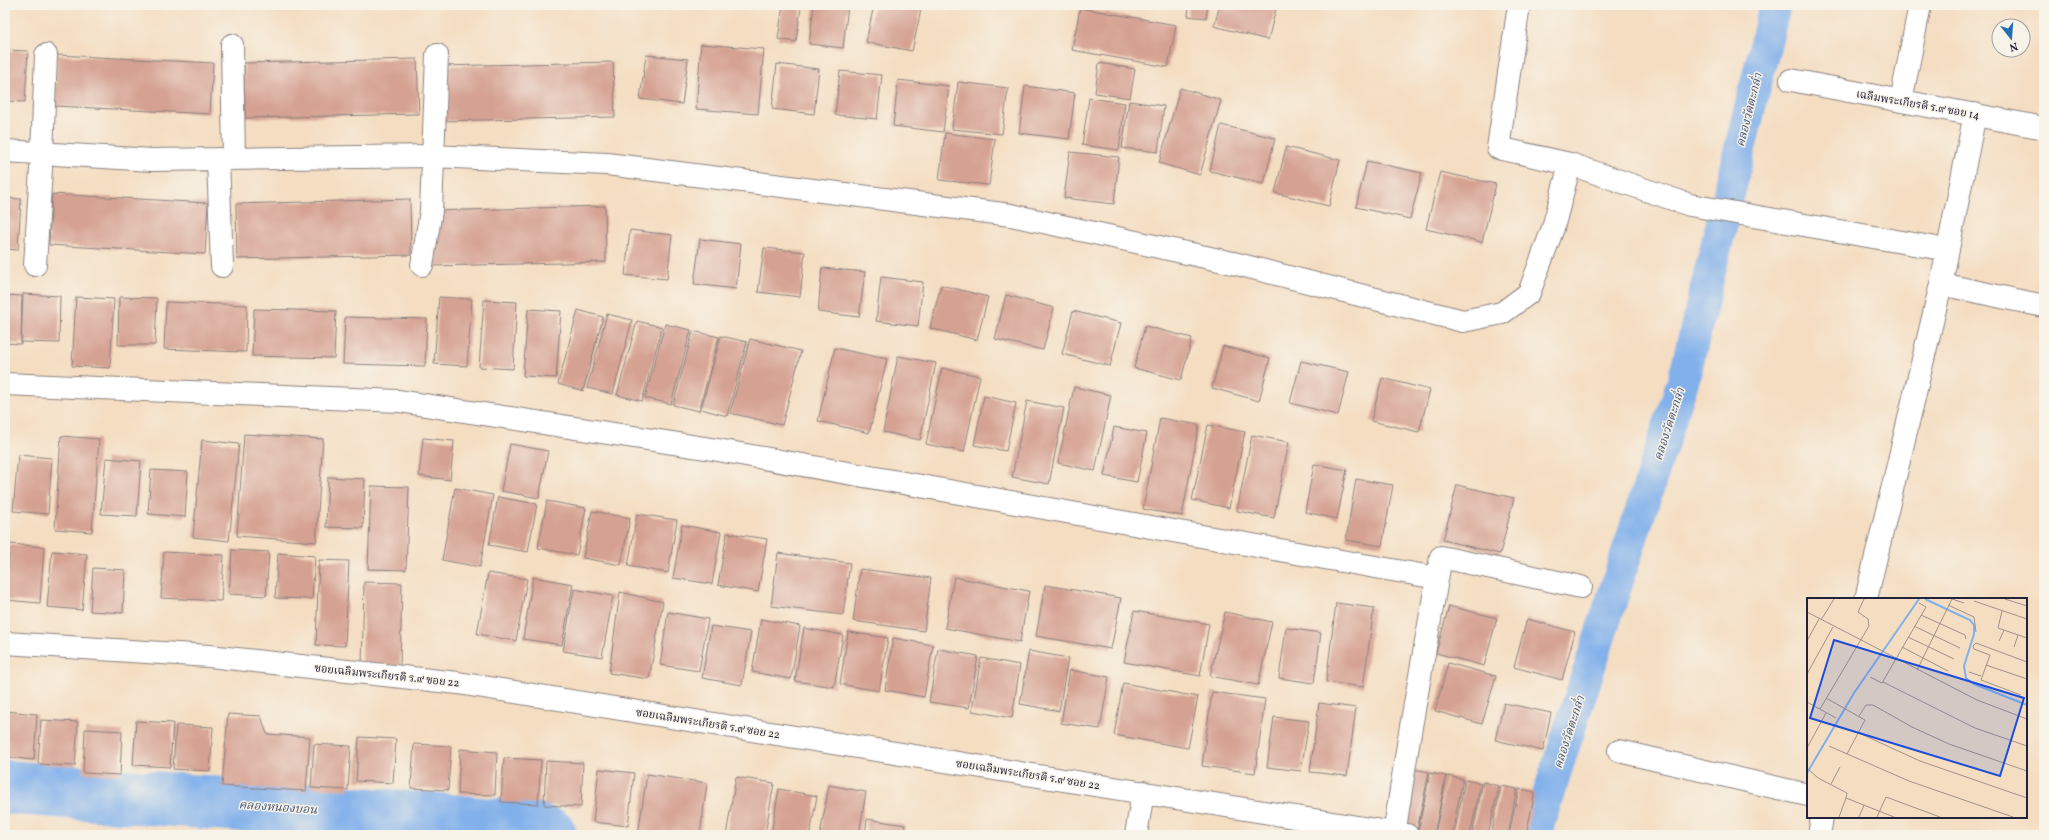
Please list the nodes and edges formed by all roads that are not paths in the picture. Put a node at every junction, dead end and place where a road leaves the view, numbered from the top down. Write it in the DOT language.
graph roads {
  1 [pos="1520,5"];
  2 [pos="1920,5"];
  3 [pos="232,45"];
  4 [pos="46,55"];
  5 [pos="437,55"];
  6 [pos="1791,80"];
  7 [pos="1901,101"];
  8 [pos="1975,114"];
  9 [pos="2044,128"];
  10 [pos="5,151"];
  11 [pos="42,153"];
  12 [pos="432,156"];
  13 [pos="226,159"];
  14 [pos="1570,164"];
  15 [pos="1948,250"];
  16 [pos="35,265"];
  17 [pos="422,265"];
  18 [pos="222,266"];
  19 [pos="1941,284"];
  20 [pos="2044,306"];
  21 [pos="5,384"];
  22 [pos="1437,578"];
  23 [pos="1581,586"];
  24 [pos="1866,598"];
  25 [pos="5,644"];
  26 [pos="1619,751"];
  27 [pos="1143,792"];
  28 [pos="1807,795"];
  29 [pos="1822,818"];
  30 [pos="1399,834"];
  31 [pos="1136,835"];
  32 [pos="1819,835"];
  1 -- 14 [label="street"];
  2 -- 7 [label="street"];
  3 -- 13 [label="street"];
  4 -- 11 [label="street"];
  5 -- 12 [label="street"];
  6 -- 7 [label="street, เฉลิมพระเกียรติ ร.๙ ซอย 14"];
  7 -- 8 [label="street, เฉลิมพระเกียรติ ร.๙ ซอย 14"];
  8 -- 9 [label="street, เฉลิมพระเกียรติ ร.๙ ซอย 14"];
  8 -- 15 [label="street"];
  10 -- 11 [label="street"];
  11 -- 13 [label="street"];
  11 -- 16 [label="street"];
  12 -- 13 [label="street"];
  12 -- 14 [label="street"];
  12 -- 17 [label="street"];
  13 -- 18 [label="street"];
  14 -- 15 [label="street"];
  15 -- 19 [label="street"];
  19 -- 20 [label="street"];
  19 -- 24 [label="street"];
  21 -- 22 [label="street"];
  22 -- 23 [label="street"];
  22 -- 30 [label="street"];
  25 -- 27 [label="street, ซอยเฉลิมพระเกียรติ ร.๙ ซอย 22"];
  26 -- 28 [label="street"];
  27 -- 30 [label="street, ซอยเฉลิมพระเกียรติ ร.๙ ซอย 22"];
  27 -- 31 [label="street"];
  29 -- 32 [label="street"];
}
